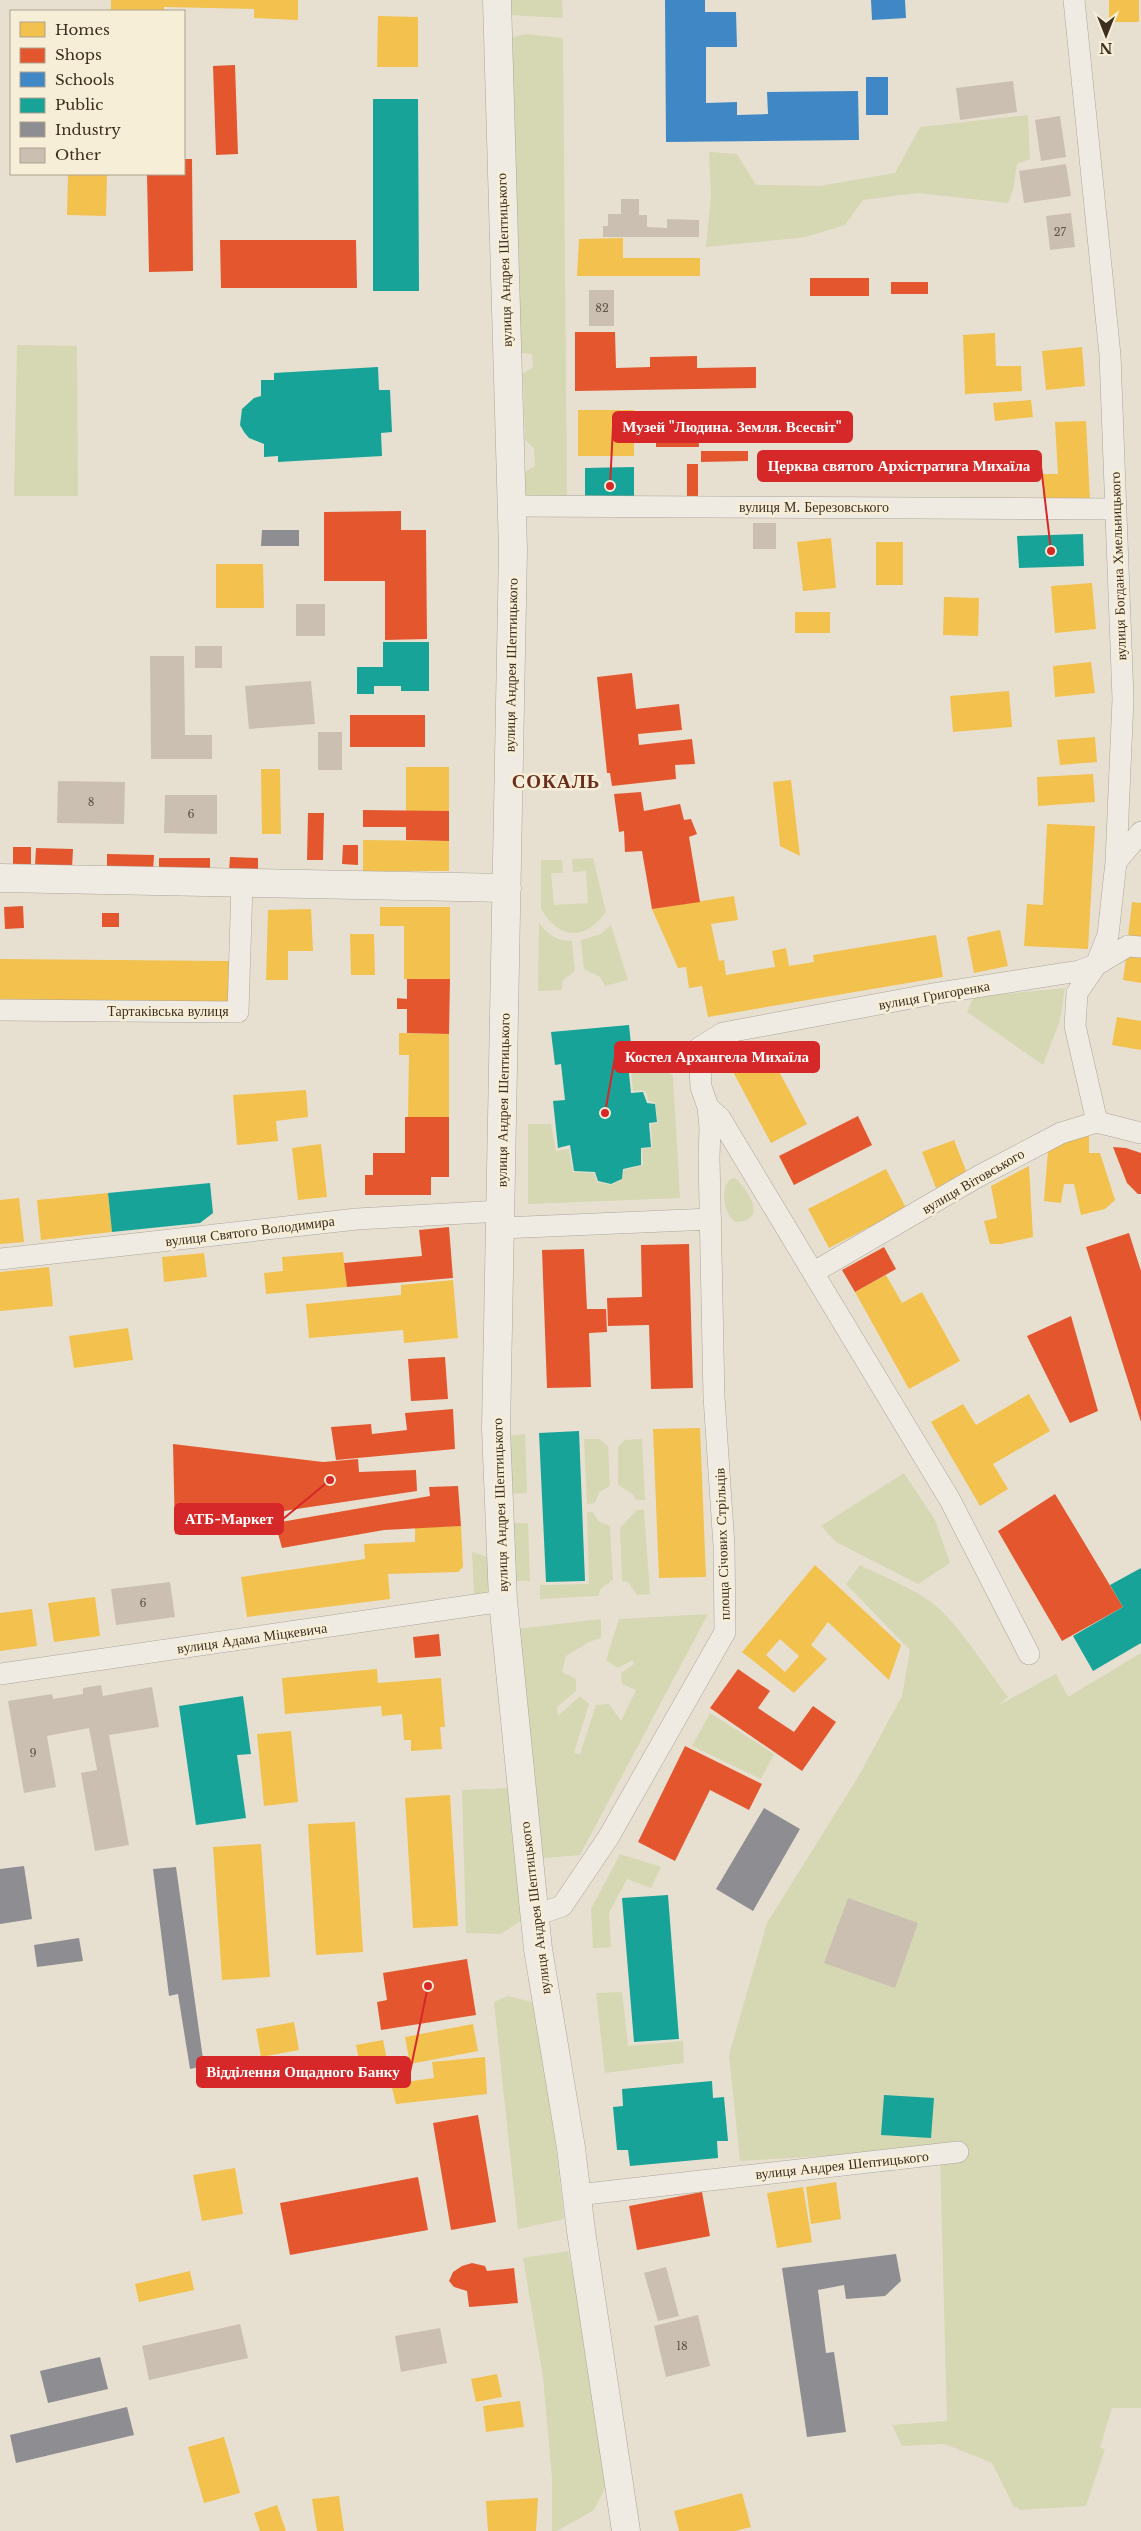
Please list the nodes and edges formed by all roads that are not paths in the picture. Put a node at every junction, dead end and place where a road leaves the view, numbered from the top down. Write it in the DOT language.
graph roads {
  1 [pos="498,0"];
  2 [pos="1074,0"];
  3 [pos="512,506"];
  4 [pos="1116,509"];
  5 [pos="1141,832"];
  6 [pos="1116,862"];
  7 [pos="0,878"];
  8 [pos="242,885"];
  9 [pos="507,888"];
  10 [pos="1141,947"];
  11 [pos="1096,965"];
  12 [pos="0,1010"];
  13 [pos="723,1033"];
  14 [pos="708,1107"];
  15 [pos="1097,1122"];
  16 [pos="1141,1133"];
  17 [pos="501,1219"];
  18 [pos="711,1219"];
  19 [pos="0,1259"];
  20 [pos="814,1272"];
  21 [pos="503,1601"];
  22 [pos="1029,1654"];
  23 [pos="0,1674"];
  24 [pos="534,1916"];
  25 [pos="958,2152"];
  26 [pos="577,2195"];
  27 [pos="626,2531"];
  1 -- 3 [label="street, вулиця Андрея Шептицького"];
  2 -- 4 [label="street, вулиця Богдана Хмельницького"];
  3 -- 4 [label="street, вулиця М. Березовського"];
  3 -- 9 [label="street, вулиця Андрея Шептицького"];
  4 -- 6 [label="street, вулиця Богдана Хмельницького"];
  5 -- 6 [label="street"];
  6 -- 11 [label="street, вулиця Богдана Хмельницького"];
  7 -- 8 [label="street"];
  8 -- 9 [label="street"];
  8 -- 12 [label="street, Тартаківська вулиця"];
  9 -- 17 [label="street, вулиця Андрея Шептицького"];
  10 -- 11 [label="street, вулиця Григоренка"];
  11 -- 13 [label="street, вулиця Григоренка"];
  11 -- 15 [label="street, вулиця Богдана Хмельницького"];
  13 -- 14 [label="street, площа Січових Стрільців"];
  14 -- 18 [label="street, площа Січових Стрільців"];
  14 -- 20 [label="street, площа Січових Стрільців"];
  15 -- 16 [label="street"];
  15 -- 20 [label="street, вулиця Вітовського"];
  17 -- 18 [label="street, вулиця Святого Володимира"];
  17 -- 19 [label="street, вулиця Святого Володимира"];
  17 -- 21 [label="street, вулиця Андрея Шептицького"];
  18 -- 24 [label="street, площа Січових Стрільців"];
  20 -- 22 [label="street, площа Січових Стрільців"];
  21 -- 23 [label="street, вулиця Адама Міцкевича"];
  21 -- 24 [label="street, вулиця Андрея Шептицького"];
  24 -- 26 [label="street, вулиця Андрея Шептицького"];
  25 -- 26 [label="street, вулиця Андрея Шептицького"];
  26 -- 27 [label="street, вулиця Андрея Шептицького"];
}
